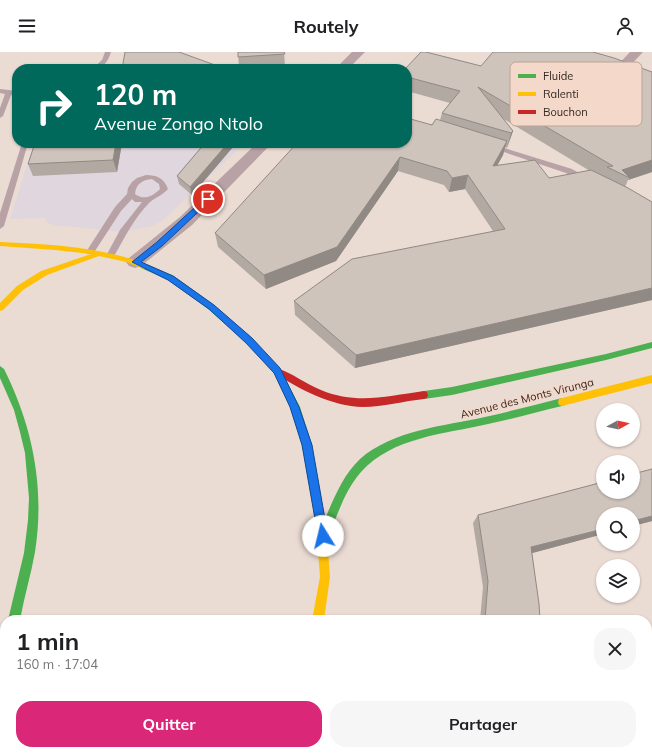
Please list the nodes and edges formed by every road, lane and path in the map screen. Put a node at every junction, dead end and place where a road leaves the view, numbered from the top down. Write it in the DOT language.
graph roads {
  1 [pos="108,52"];
  2 [pos="359,52"];
  3 [pos="637,52"];
  4 [pos="627,62"];
  5 [pos="101,64"];
  6 [pos="346,64"];
  7 [pos="0,91"];
  8 [pos="9,93"];
  9 [pos="0,116"];
  10 [pos="482,144"];
  11 [pos="23,148"];
  12 [pos="260,148"];
  13 [pos="590,182"];
  14 [pos="131,195"];
  15 [pos="148,200"];
  16 [pos="0,226"];
  17 [pos="0,244"];
  18 [pos="90,252"];
  19 [pos="106,255"];
  20 [pos="136,262"];
  21 [pos="0,308"];
  22 [pos="652,345"];
  23 [pos="0,369"];
  24 [pos="277,371"];
  25 [pos="652,379"];
  26 [pos="323,536"];
  27 [pos="15,615"];
  28 [pos="319,615"];
  1 -- 5 [label="lane"];
  2 -- 6 [label="street"];
  3 -- 4 [label="street"];
  7 -- 8 [label="lane"];
  8 -- 9 [label="lane"];
  10 -- 13 [label="lane"];
  11 -- 16 [label="lane"];
  12 -- 20 [label="street"];
  14 -- 15 [label="lane"];
  14 -- 15 [label="lane"];
  14 -- 18 [label="lane"];
  15 -- 19 [label="lane"];
  17 -- 18 [label="street"];
  18 -- 19 [label="street"];
  19 -- 20 [label="street"];
  19 -- 21 [label="street"];
  20 -- 24 [label="street"];
  22 -- 24 [label="street, Avenue des Monts Virunga"];
  23 -- 27 [label="street"];
  24 -- 26 [label="street"];
  25 -- 26 [label="street, Avenue des Monts Virunga"];
  26 -- 28 [label="street"];
}
